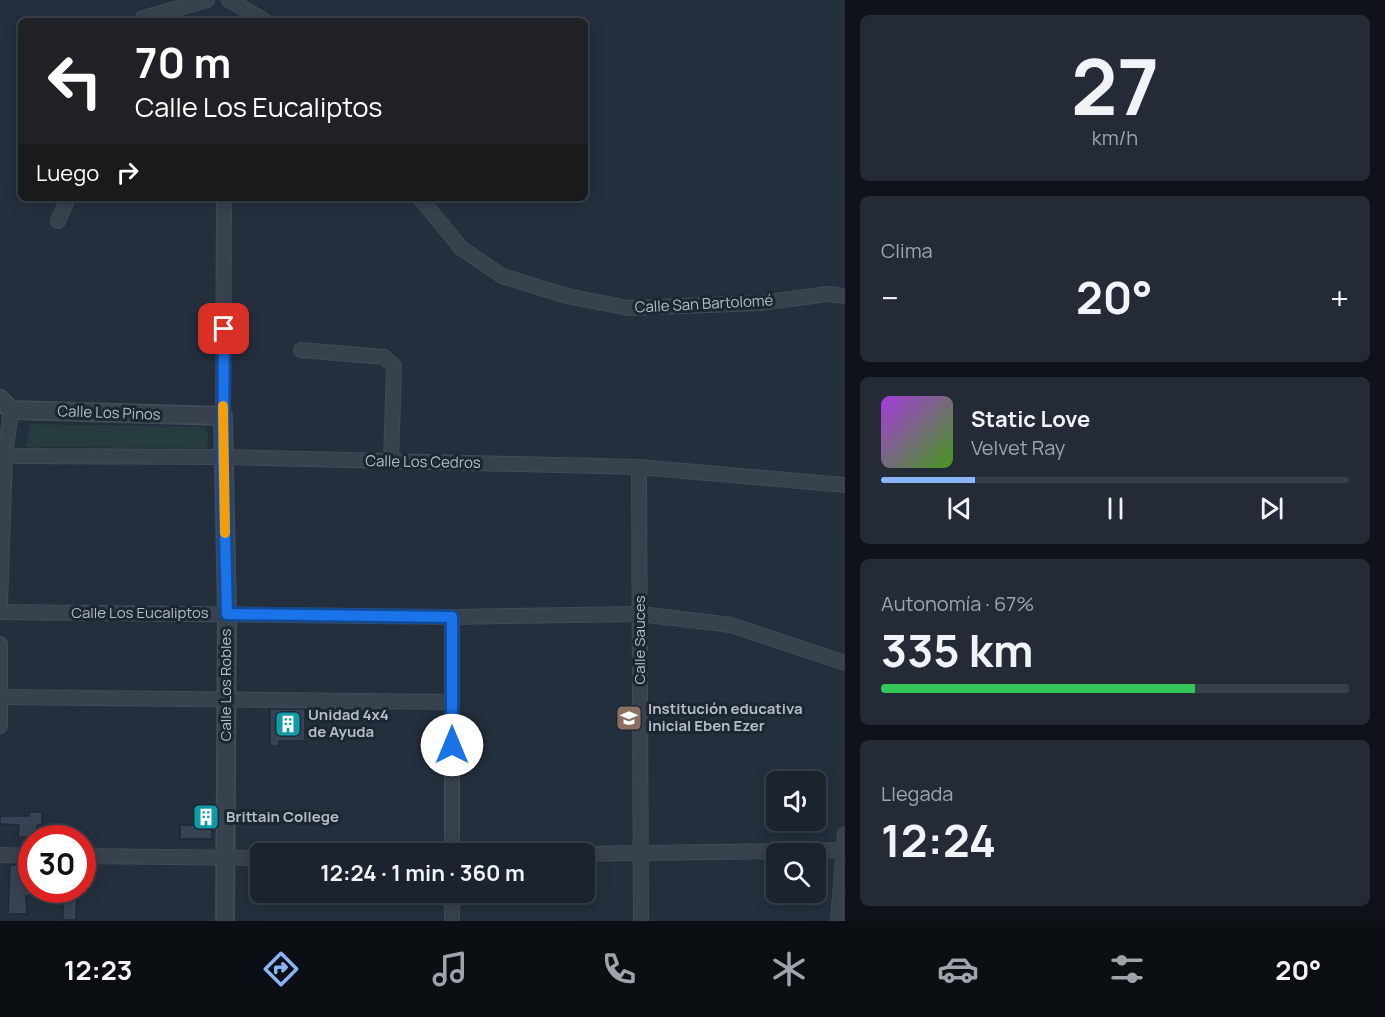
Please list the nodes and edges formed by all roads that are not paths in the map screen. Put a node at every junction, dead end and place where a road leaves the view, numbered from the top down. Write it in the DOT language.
graph roads {
  1 [pos="207,0"];
  2 [pos="229,0"];
  3 [pos="143,18"];
  4 [pos="260,18"];
  5 [pos="67,201"];
  6 [pos="224,201"];
  7 [pos="422,201"];
  8 [pos="58,221"];
  9 [pos="845,296"];
  10 [pos="302,350"];
  11 [pos="6,404"];
  12 [pos="223,416"];
  13 [pos="2,456"];
  14 [pos="223,457"];
  15 [pos="392,461"];
  16 [pos="639,466"];
  17 [pos="845,485"];
  18 [pos="0,603"];
  19 [pos="0,612"];
  20 [pos="227,614"];
  21 [pos="640,614"];
  22 [pos="452,617"];
  23 [pos="0,644"];
  24 [pos="845,663"];
  25 [pos="0,697"];
  26 [pos="226,700"];
  27 [pos="452,702"];
  28 [pos="0,726"];
  29 [pos="845,834"];
  30 [pos="452,843"];
  31 [pos="844,850"];
  32 [pos="640,851"];
  33 [pos="595,853"];
  34 [pos="0,855"];
  35 [pos="18,856"];
  36 [pos="96,856"];
  37 [pos="225,858"];
  38 [pos="250,858"];
  39 [pos="452,903"];
  40 [pos="225,921"];
  41 [pos="452,921"];
  42 [pos="641,921"];
  43 [pos="838,921"];
  1 -- 3 [label="street"];
  2 -- 4 [label="street"];
  5 -- 8 [label="street"];
  6 -- 12 [label="street, Calle Los Robles"];
  7 -- 9 [label="street, Calle San Bartolomé"];
  10 -- 15 [label="street"];
  11 -- 12 [label="street, Calle Los Pinos"];
  11 -- 13 [label="street"];
  12 -- 14 [label="street, Calle Los Robles"];
  13 -- 14 [label="street, Calle Los Cedros"];
  13 -- 18 [label="street"];
  14 -- 15 [label="street, Calle Los Cedros"];
  14 -- 20 [label="street, Calle Los Robles"];
  15 -- 16 [label="street, Calle Los Cedros"];
  16 -- 17 [label="street, Calle Los Cedros"];
  16 -- 21 [label="street, Calle Sauces"];
  19 -- 20 [label="street, Calle Los Eucaliptos"];
  20 -- 22 [label="street, Calle Los Eucaliptos"];
  20 -- 26 [label="street, Calle Los Robles"];
  21 -- 22 [label="street, Calle Los Eucaliptos"];
  21 -- 24 [label="street, Calle Los Eucaliptos"];
  21 -- 32 [label="street, Calle Sauces"];
  22 -- 27 [label="street"];
  23 -- 25 [label="street"];
  25 -- 26 [label="street"];
  25 -- 28 [label="street"];
  26 -- 27 [label="street"];
  26 -- 37 [label="street, Calle Los Robles"];
  27 -- 30 [label="street"];
  29 -- 31 [label="street"];
  31 -- 32 [label="street"];
  31 -- 43 [label="street"];
  32 -- 33 [label="street"];
  32 -- 42 [label="street, Calle Sauces"];
  34 -- 35 [label="street"];
  36 -- 37 [label="street"];
  37 -- 38 [label="street"];
  37 -- 40 [label="street, Calle Los Robles"];
  39 -- 41 [label="street"];
}
